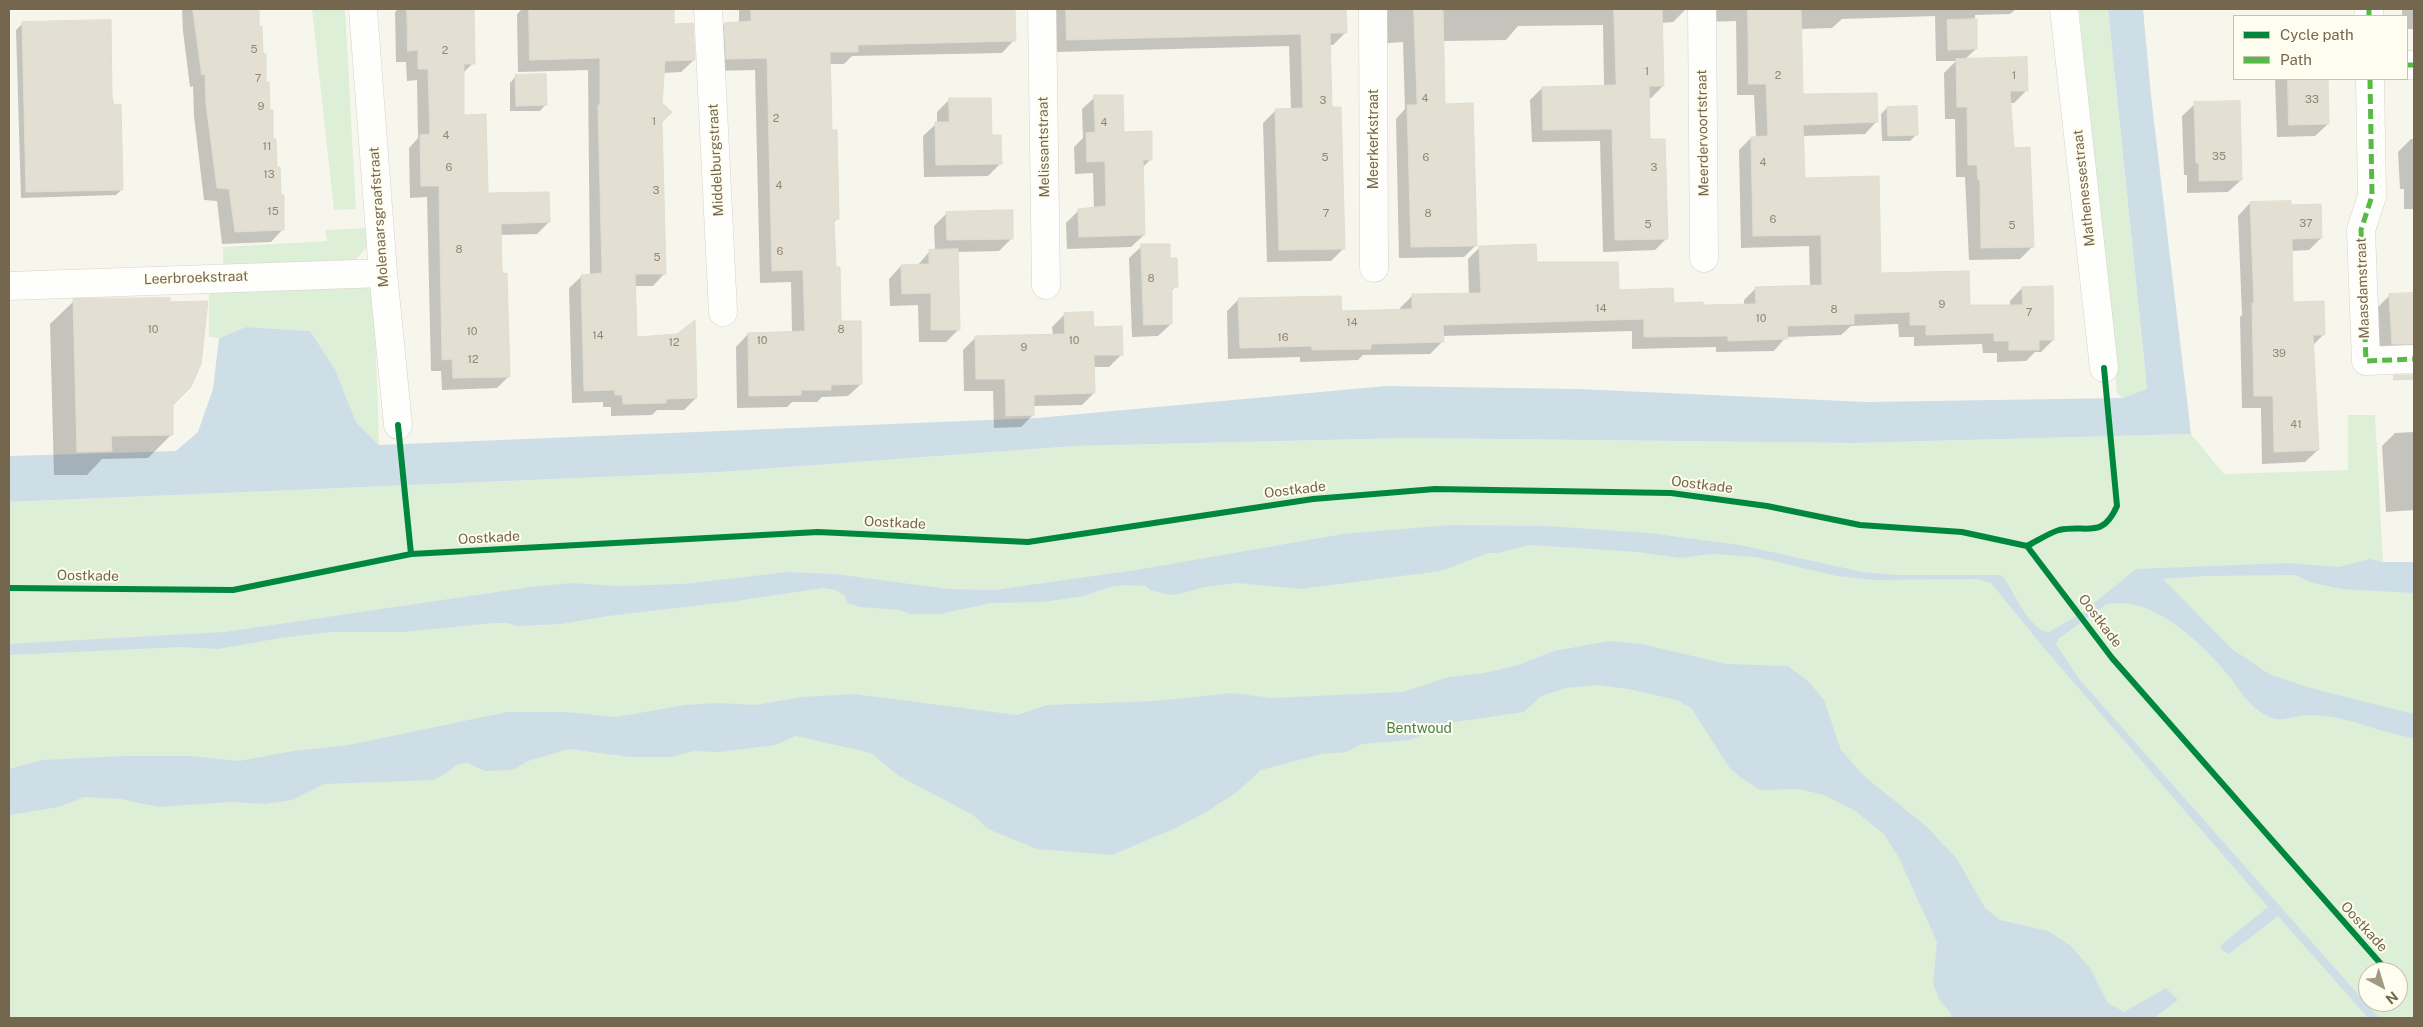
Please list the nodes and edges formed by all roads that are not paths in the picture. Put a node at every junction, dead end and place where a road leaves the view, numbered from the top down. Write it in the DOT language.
graph roads {
  1 [pos="363,9"];
  2 [pos="708,9"];
  3 [pos="1042,9"];
  4 [pos="1374,9"];
  5 [pos="1702,9"];
  6 [pos="2064,9"];
  7 [pos="2370,80"];
  8 [pos="1704,258"];
  9 [pos="1374,268"];
  10 [pos="383,273"];
  11 [pos="1046,285"];
  12 [pos="9,286"];
  13 [pos="723,312"];
  14 [pos="2414,360"];
  15 [pos="2104,368"];
  16 [pos="398,425"];
  1 -- 10 [label="street, Molenaarsgraafstraat"];
  2 -- 13 [label="street, Middelburgstraat"];
  3 -- 11 [label="street, Melissantstraat"];
  4 -- 9 [label="street, Meerkerkstraat"];
  5 -- 8 [label="street, Meerdervoortstraat"];
  6 -- 15 [label="street, Mathenessestraat"];
  7 -- 14 [label="street, Maasdamstraat"];
  10 -- 12 [label="street, Leerbroekstraat"];
  10 -- 16 [label="street, Molenaarsgraafstraat"];
}
